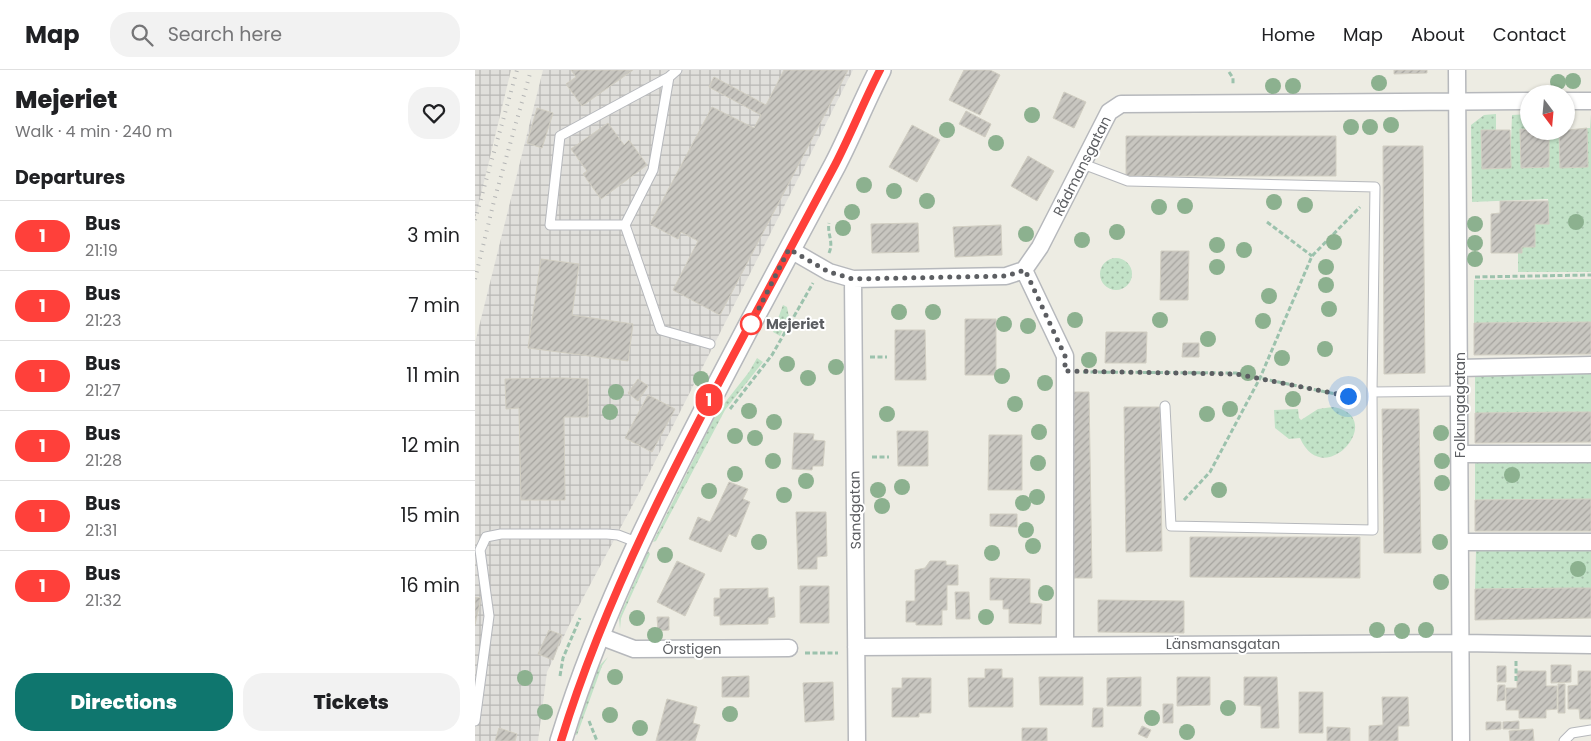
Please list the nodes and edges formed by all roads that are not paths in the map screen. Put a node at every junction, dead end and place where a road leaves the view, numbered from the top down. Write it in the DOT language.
graph roads {
  1 [pos="880,70"];
  2 [pos="1457,70"];
  3 [pos="673,73"];
  4 [pos="1458,101"];
  5 [pos="1520,101"];
  6 [pos="1575,101"];
  7 [pos="1591,101"];
  8 [pos="1083,164"];
  9 [pos="625,225"];
  10 [pos="789,249"];
  11 [pos="1025,270"];
  12 [pos="853,279"];
  13 [pos="710,344"];
  14 [pos="1591,366"];
  15 [pos="1459,368"];
  16 [pos="1460,391"];
  17 [pos="1372,396"];
  18 [pos="1165,406"];
  19 [pos="1460,454"];
  20 [pos="1591,454"];
  21 [pos="1460,542"];
  22 [pos="1591,542"];
  23 [pos="639,544"];
  24 [pos="597,635"];
  25 [pos="1461,643"];
  26 [pos="1065,645"];
  27 [pos="1591,645"];
  28 [pos="856,647"];
  29 [pos="789,648"];
  30 [pos="475,721"];
  31 [pos="1591,730"];
  32 [pos="561,741"];
  33 [pos="857,741"];
  34 [pos="1461,741"];
  35 [pos="1564,741"];
  1 -- 10 [label="street"];
  2 -- 4 [label="street, Folkungagatan"];
  3 -- 9 [label="lane"];
  3 -- 9 [label="lane"];
  4 -- 5 [label="street, Rådmansgatan"];
  4 -- 8 [label="street, Rådmansgatan"];
  4 -- 15 [label="street, Folkungagatan"];
  6 -- 7 [label="street"];
  8 -- 11 [label="street, Rådmansgatan"];
  8 -- 17 [label="lane"];
  9 -- 13 [label="lane"];
  10 -- 12 [label="street"];
  10 -- 23 [label="street"];
  11 -- 12 [label="street"];
  11 -- 26 [label="street"];
  12 -- 28 [label="street, Sandgatan"];
  14 -- 15 [label="street"];
  15 -- 16 [label="street, Folkungagatan"];
  16 -- 17 [label="lane"];
  16 -- 19 [label="street, Folkungagatan"];
  17 -- 18 [label="lane"];
  19 -- 20 [label="street"];
  19 -- 21 [label="street, Folkungagatan"];
  21 -- 22 [label="street"];
  21 -- 25 [label="street, Folkungagatan"];
  23 -- 24 [label="street"];
  23 -- 30 [label="lane"];
  24 -- 29 [label="street, Örstigen"];
  24 -- 32 [label="street"];
  25 -- 26 [label="street, Länsmansgatan"];
  25 -- 27 [label="street, Länsmansgatan"];
  25 -- 34 [label="street, Folkungagatan"];
  26 -- 28 [label="street, Länsmansgatan"];
  28 -- 33 [label="street, Sandgatan"];
  31 -- 35 [label="lane"];
}
